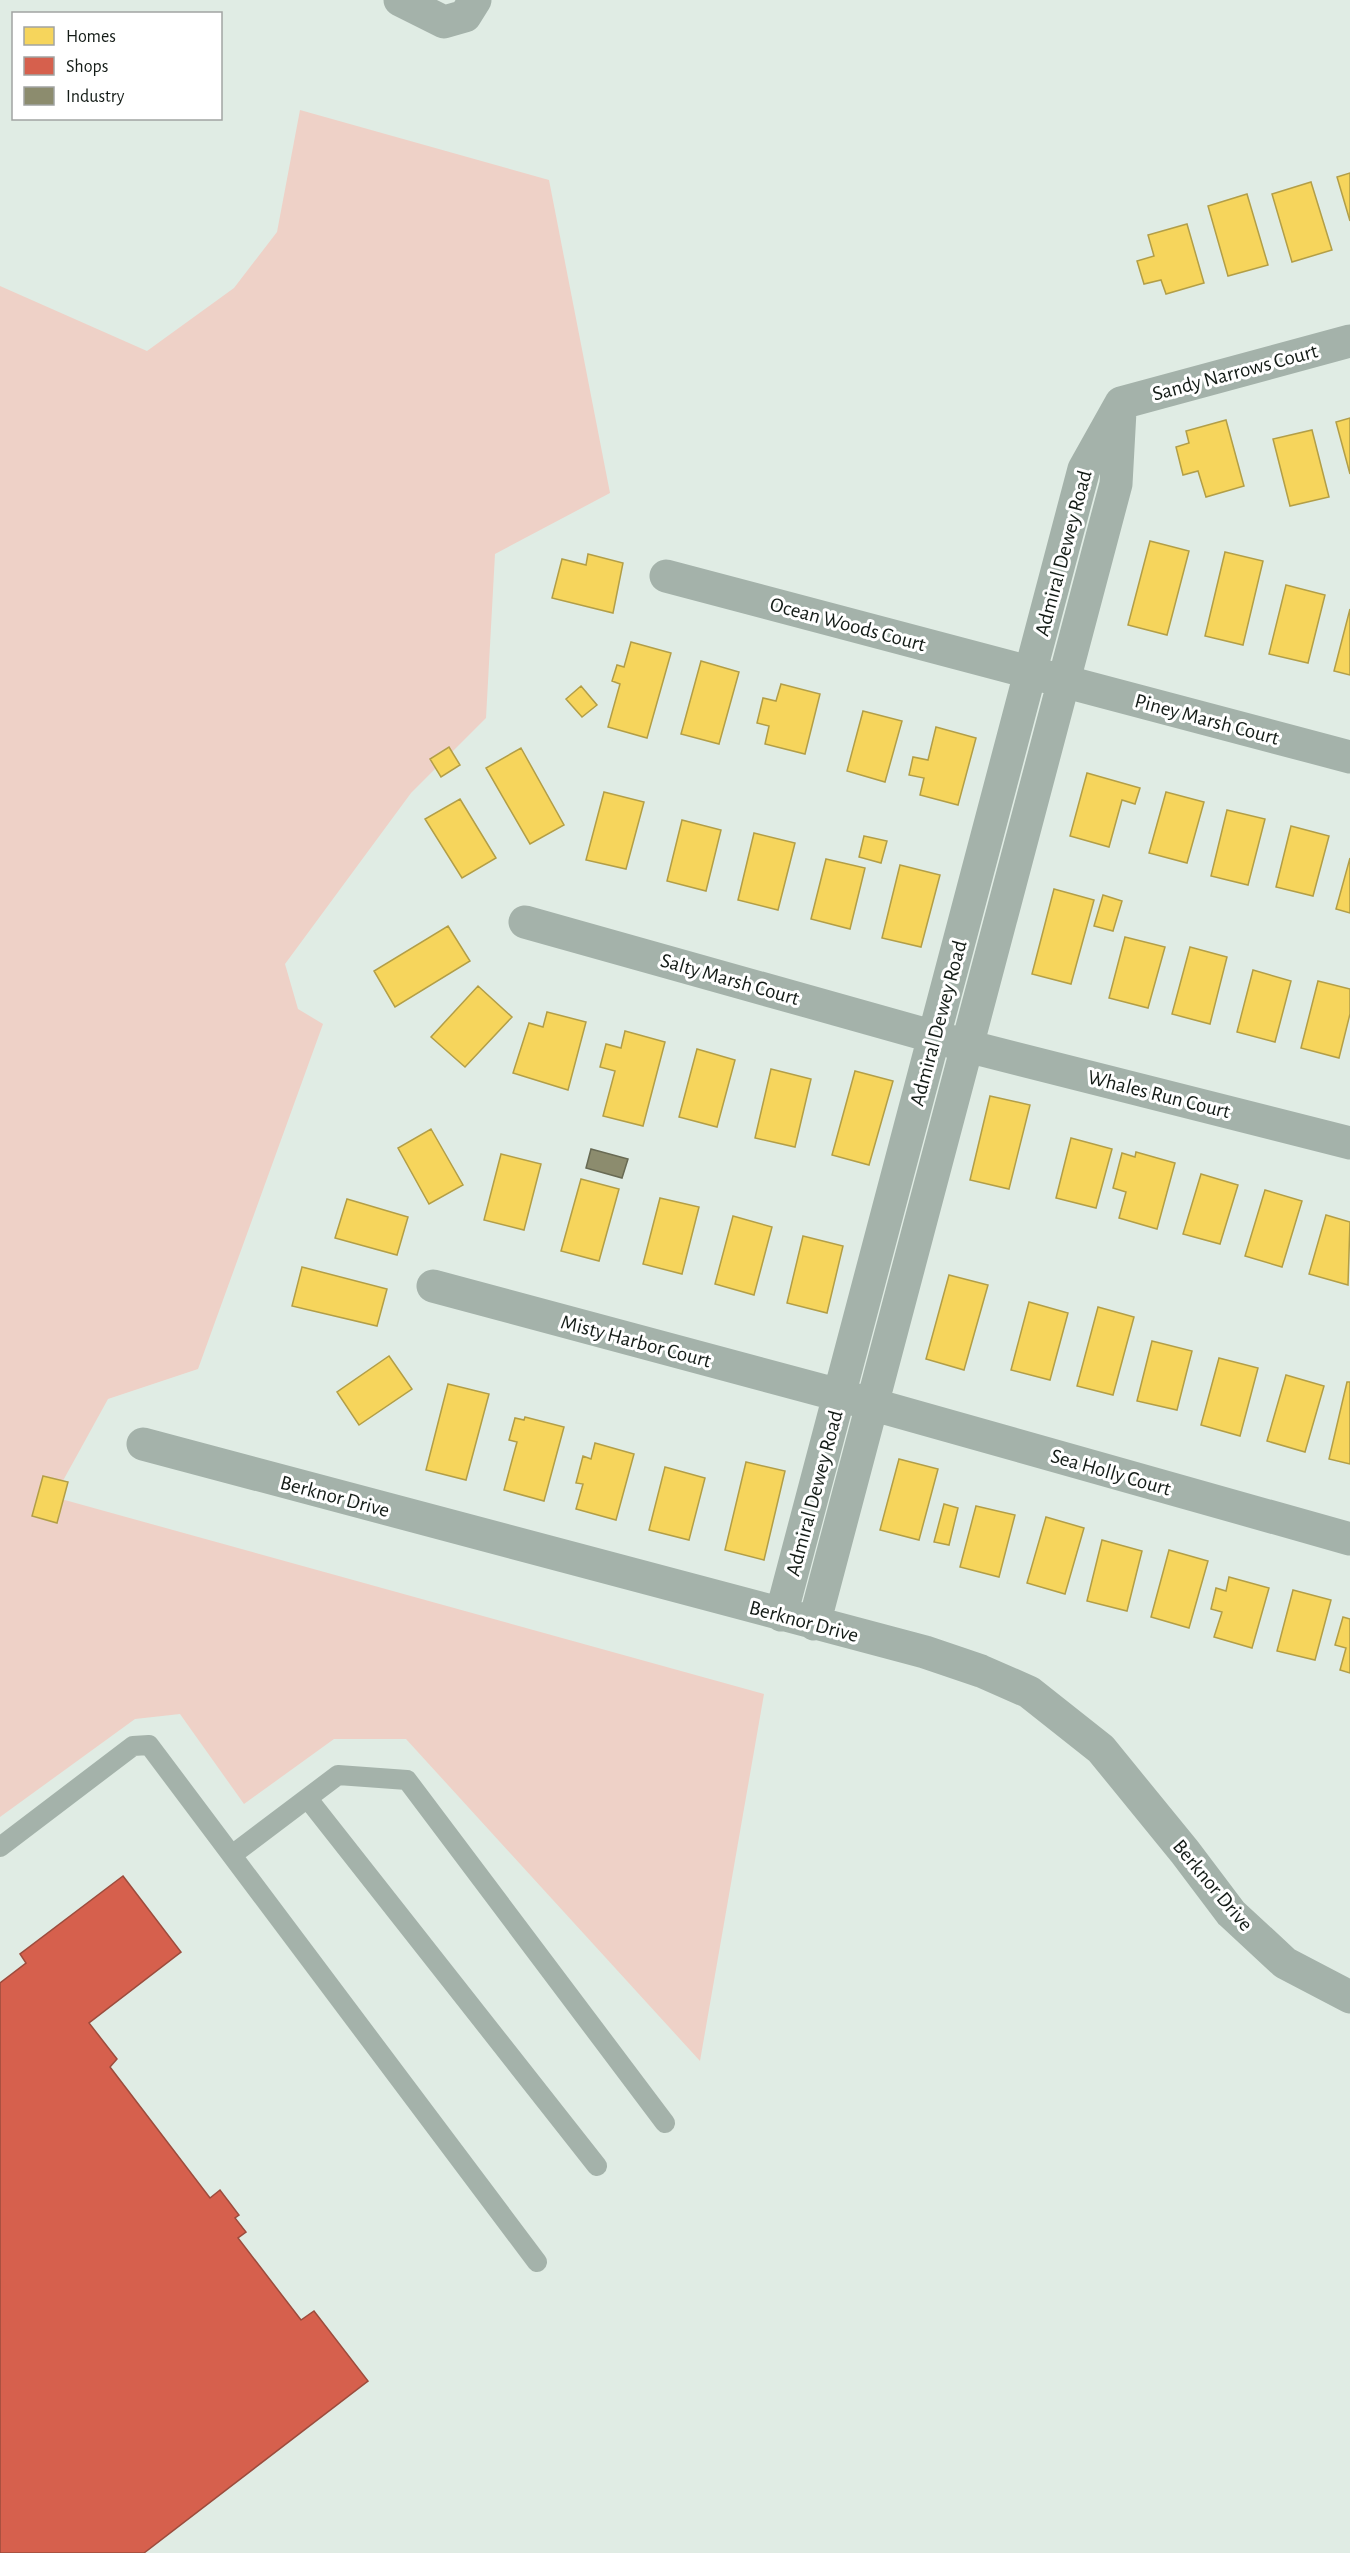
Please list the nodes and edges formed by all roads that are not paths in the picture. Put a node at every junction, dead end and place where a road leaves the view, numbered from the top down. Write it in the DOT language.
graph roads {
  1 [pos="400,0"];
  2 [pos="475,0"];
  3 [pos="1350,341"];
  4 [pos="1121,403"];
  5 [pos="666,576"];
  6 [pos="1030,672"];
  7 [pos="1064,681"];
  8 [pos="1350,757"];
  9 [pos="525,922"];
  10 [pos="934,1037"];
  11 [pos="967,1046"];
  12 [pos="1350,1143"];
  13 [pos="433,1286"];
  14 [pos="839,1395"];
  15 [pos="872,1404"];
  16 [pos="143,1444"];
  17 [pos="1350,1539"];
  18 [pos="781,1615"];
  19 [pos="814,1624"];
  20 [pos="308,1799"];
  21 [pos="0,1847"];
  22 [pos="232,1856"];
  23 [pos="1350,1997"];
  24 [pos="665,2122"];
  25 [pos="597,2166"];
  26 [pos="537,2262"];
  1 -- 2 [label="street"];
  3 -- 4 [label="street, Sandy Narrows Court"];
  4 -- 6 [label="street, Admiral Dewey Road"];
  4 -- 7 [label="street, Admiral Dewey Road"];
  5 -- 6 [label="street, Ocean Woods Court"];
  6 -- 7 [label="street, Ocean Woods Court"];
  6 -- 10 [label="street, Admiral Dewey Road"];
  7 -- 8 [label="street, Piney Marsh Court"];
  7 -- 11 [label="street, Admiral Dewey Road"];
  9 -- 10 [label="street, Salty Marsh Court"];
  10 -- 11 [label="street, Salty Marsh Court"];
  10 -- 14 [label="street, Admiral Dewey Road"];
  11 -- 12 [label="street, Whales Run Court"];
  11 -- 15 [label="street, Admiral Dewey Road"];
  13 -- 14 [label="street, Misty Harbor Court"];
  14 -- 15 [label="street, Misty Harbor Court"];
  14 -- 18 [label="street, Admiral Dewey Road"];
  15 -- 17 [label="street, Sea Holly Court"];
  15 -- 19 [label="street, Admiral Dewey Road"];
  16 -- 18 [label="street, Berknor Drive"];
  18 -- 19 [label="street, Berknor Drive"];
  19 -- 23 [label="street, Berknor Drive"];
  20 -- 22 [label="lane"];
  20 -- 24 [label="lane"];
  20 -- 25 [label="lane"];
  21 -- 22 [label="lane"];
  22 -- 26 [label="lane"];
}
